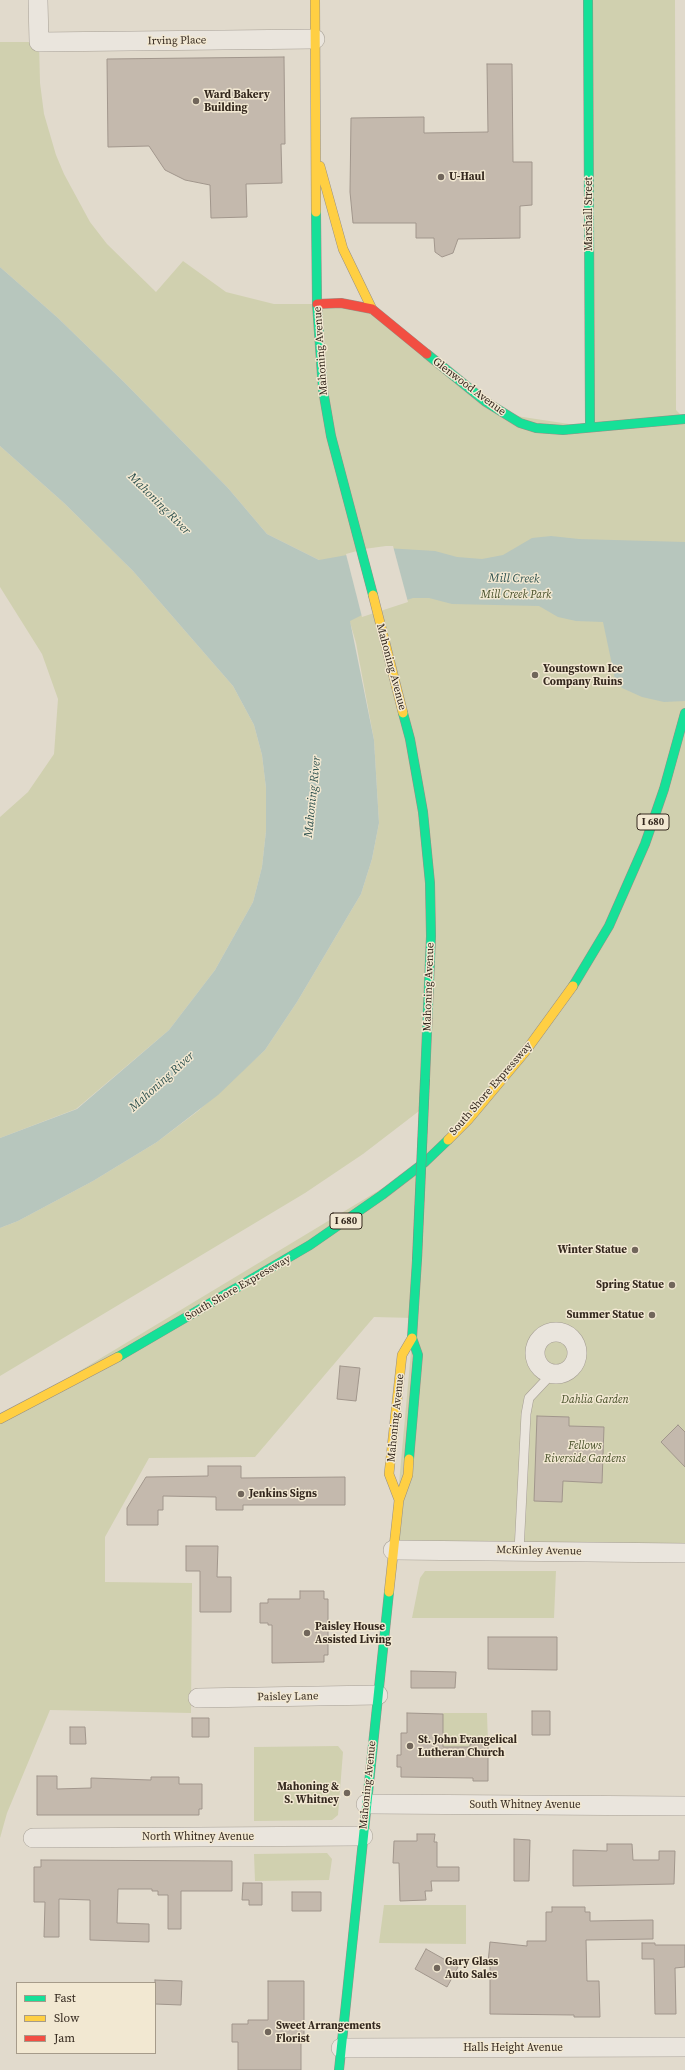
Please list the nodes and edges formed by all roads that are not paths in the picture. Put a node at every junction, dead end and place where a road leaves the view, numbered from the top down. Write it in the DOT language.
graph roads {
  1 [pos="38,0"];
  2 [pos="315,0"];
  3 [pos="588,0"];
  4 [pos="315,39"];
  5 [pos="315,148"];
  6 [pos="317,304"];
  7 [pos="372,309"];
  8 [pos="685,419"];
  9 [pos="590,428"];
  10 [pos="685,713"];
  11 [pos="412,1338"];
  12 [pos="550,1372"];
  13 [pos="0,1419"];
  14 [pos="399,1500"];
  15 [pos="393,1550"];
  16 [pos="519,1551"];
  17 [pos="685,1553"];
  18 [pos="378,1695"];
  19 [pos="198,1698"];
  20 [pos="366,1804"];
  21 [pos="685,1806"];
  22 [pos="362,1836"];
  23 [pos="33,1838"];
  24 [pos="685,2047"];
  25 [pos="341,2048"];
  26 [pos="339,2070"];
  1 -- 4 [label="street, Irving Place"];
  2 -- 4 [label="main road, Mahoning Avenue"];
  3 -- 9 [label="main road, Marshall Street"];
  4 -- 5 [label="main road, Mahoning Avenue"];
  5 -- 6 [label="main road, Mahoning Avenue"];
  5 -- 7 [label="main road"];
  6 -- 7 [label="main road, Glenwood Avenue"];
  6 -- 11 [label="main road, Mahoning Avenue, bridge"];
  7 -- 9 [label="main road, Glenwood Avenue"];
  8 -- 9 [label="main road, Glenwood Avenue"];
  10 -- 13 [label="main road, South Shore Expressway / I 680"];
  11 -- 14 [label="main road, Mahoning Avenue"];
  11 -- 14 [label="main road, Mahoning Avenue"];
  12 -- 16 [label="lane"];
  14 -- 15 [label="main road, Mahoning Avenue"];
  15 -- 16 [label="street, McKinley Avenue"];
  15 -- 18 [label="main road, Mahoning Avenue"];
  16 -- 17 [label="street, McKinley Avenue"];
  18 -- 19 [label="street, Paisley Lane"];
  18 -- 20 [label="main road, Mahoning Avenue"];
  20 -- 21 [label="street, South Whitney Avenue"];
  20 -- 22 [label="main road, Mahoning Avenue"];
  22 -- 23 [label="street, North Whitney Avenue"];
  22 -- 25 [label="main road, Mahoning Avenue"];
  24 -- 25 [label="street, Halls Height Avenue"];
  25 -- 26 [label="main road, Mahoning Avenue"];
}
